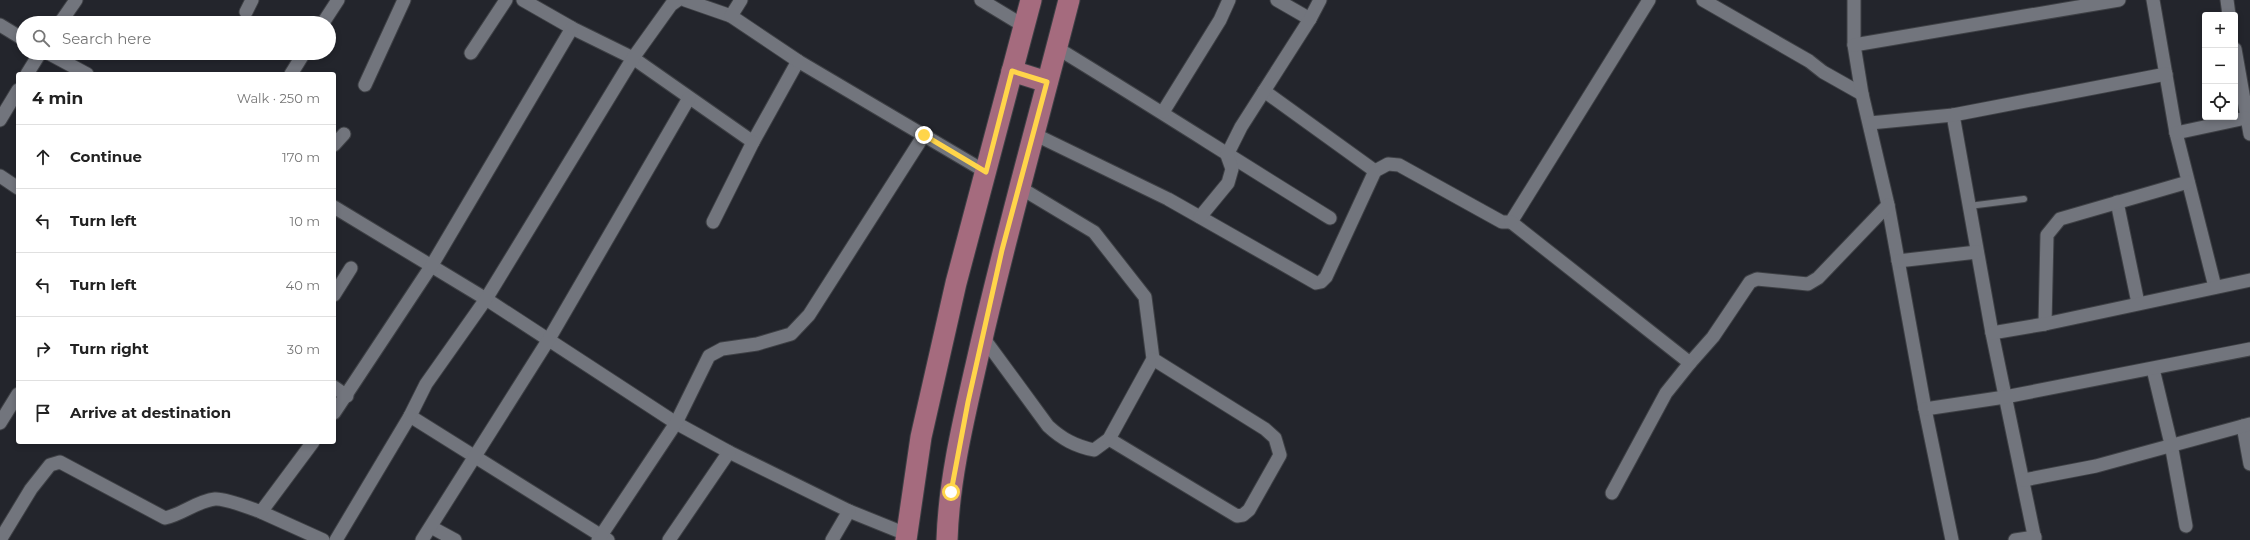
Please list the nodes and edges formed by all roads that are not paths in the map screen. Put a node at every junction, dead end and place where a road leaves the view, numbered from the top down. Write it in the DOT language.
graph roads {
  1 [pos="76,0"];
  2 [pos="252,0"];
  3 [pos="338,0"];
  4 [pos="404,0"];
  5 [pos="506,0"];
  6 [pos="523,0"];
  7 [pos="678,0"];
  8 [pos="685,0"];
  9 [pos="741,0"];
  10 [pos="981,0"];
  11 [pos="1031,0"];
  12 [pos="1069,0"];
  13 [pos="1229,0"];
  14 [pos="1277,0"];
  15 [pos="1320,0"];
  16 [pos="1649,0"];
  17 [pos="1703,0"];
  18 [pos="1854,0"];
  19 [pos="2119,0"];
  20 [pos="2153,0"];
  21 [pos="2227,0"];
  22 [pos="246,12"];
  23 [pos="2229,12"];
  24 [pos="65,16"];
  25 [pos="328,16"];
  26 [pos="731,16"];
  27 [pos="1310,19"];
  28 [pos="0,25"];
  29 [pos="1024,26"];
  30 [pos="572,28"];
  31 [pos="16,34"];
  32 [pos="1854,45"];
  33 [pos="1056,48"];
  34 [pos="471,53"];
  35 [pos="633,58"];
  36 [pos="36,60"];
  37 [pos="61,60"];
  38 [pos="300,60"];
  39 [pos="798,61"];
  40 [pos="2238,69"];
  41 [pos="1012,71"];
  42 [pos="28,72"];
  43 [pos="83,72"];
  44 [pos="292,72"];
  45 [pos="2166,74"];
  46 [pos="1047,82"];
  47 [pos="365,85"];
  48 [pos="1264,91"];
  49 [pos="16,93"];
  50 [pos="1862,94"];
  51 [pos="689,98"];
  52 [pos="1163,112"];
  53 [pos="1953,115"];
  54 [pos="2246,118"];
  55 [pos="0,120"];
  56 [pos="1870,123"];
  57 [pos="2176,133"];
  58 [pos="344,134"];
  59 [pos="1034,134"];
  60 [pos="2250,134"];
  61 [pos="924,135"];
  62 [pos="753,142"];
  63 [pos="336,143"];
  64 [pos="1227,155"];
  65 [pos="1375,171"];
  66 [pos="986,172"];
  67 [pos="0,176"];
  68 [pos="2188,182"];
  69 [pos="16,187"];
  70 [pos="1019,187"];
  71 [pos="2024,199"];
  72 [pos="2117,202"];
  73 [pos="1888,205"];
  74 [pos="1969,206"];
  75 [pos="336,208"];
  76 [pos="1200,217"];
  77 [pos="1330,218"];
  78 [pos="713,222"];
  79 [pos="1511,222"];
  80 [pos="1977,252"];
  81 [pos="1898,261"];
  82 [pos="432,265"];
  83 [pos="351,268"];
  84 [pos="2250,280"];
  85 [pos="2215,287"];
  86 [pos="336,291"];
  87 [pos="486,298"];
  88 [pos="2138,303"];
  89 [pos="2045,324"];
  90 [pos="1992,333"];
  91 [pos="982,336"];
  92 [pos="549,339"];
  93 [pos="2250,349"];
  94 [pos="1153,359"];
  95 [pos="1690,363"];
  96 [pos="2153,369"];
  97 [pos="336,389"];
  98 [pos="347,396"];
  99 [pos="16,397"];
  100 [pos="2005,397"];
  101 [pos="1925,409"];
  102 [pos="336,410"];
  103 [pos="410,416"];
  104 [pos="0,423"];
  105 [pos="676,423"];
  106 [pos="2246,425"];
  107 [pos="1109,439"];
  108 [pos="312,444"];
  109 [pos="2171,444"];
  110 [pos="729,452"];
  111 [pos="476,456"];
  112 [pos="2250,464"];
  113 [pos="2024,480"];
  114 [pos="1612,492"];
  115 [pos="849,511"];
  116 [pos="261,512"];
  117 [pos="2186,526"];
  118 [pos="431,527"];
  119 [pos="906,537"];
  120 [pos="602,538"];
  121 [pos="2035,538"];
  122 [pos="0,540"];
  123 [pos="323,540"];
  124 [pos="336,540"];
  125 [pos="422,540"];
  126 [pos="455,540"];
  127 [pos="669,540"];
  128 [pos="832,540"];
  129 [pos="946,540"];
  130 [pos="1952,540"];
  131 [pos="2015,540"];
  1 -- 24 [label="street"];
  2 -- 22 [label="street"];
  3 -- 25 [label="street"];
  4 -- 47 [label="street"];
  5 -- 34 [label="street"];
  6 -- 30 [label="street"];
  7 -- 35 [label="street"];
  8 -- 26 [label="street"];
  9 -- 26 [label="street"];
  10 -- 29 [label="street"];
  11 -- 29 [label="main road"];
  12 -- 33 [label="main road"];
  13 -- 52 [label="street"];
  14 -- 27 [label="street"];
  15 -- 27 [label="street"];
  16 -- 79 [label="street"];
  17 -- 50 [label="street"];
  18 -- 32 [label="street"];
  19 -- 32 [label="street"];
  20 -- 45 [label="street"];
  21 -- 23 [label="street"];
  26 -- 39 [label="street"];
  27 -- 48 [label="street"];
  28 -- 31 [label="street"];
  29 -- 41 [label="main road"];
  30 -- 35 [label="street"];
  30 -- 82 [label="street"];
  32 -- 50 [label="street"];
  33 -- 46 [label="main road"];
  33 -- 52 [label="street"];
  35 -- 51 [label="street"];
  35 -- 87 [label="street"];
  36 -- 42 [label="street"];
  37 -- 43 [label="street"];
  38 -- 44 [label="street"];
  39 -- 61 [label="street"];
  39 -- 62 [label="street"];
  40 -- 54 [label="street"];
  41 -- 46 [label="main road"];
  41 -- 66 [label="main road"];
  45 -- 53 [label="street"];
  45 -- 57 [label="street"];
  46 -- 59 [label="main road"];
  48 -- 64 [label="street"];
  48 -- 65 [label="street"];
  49 -- 55 [label="street"];
  50 -- 56 [label="street"];
  51 -- 62 [label="street"];
  51 -- 92 [label="street"];
  52 -- 64 [label="street"];
  53 -- 56 [label="street"];
  53 -- 74 [label="street"];
  54 -- 57 [label="street"];
  54 -- 60 [label="street"];
  56 -- 73 [label="street"];
  57 -- 68 [label="street"];
  58 -- 63 [label="street"];
  59 -- 70 [label="main road"];
  59 -- 76 [label="street"];
  61 -- 66 [label="street"];
  61 -- 105 [label="street"];
  62 -- 78 [label="street"];
  64 -- 76 [label="street"];
  64 -- 77 [label="street"];
  65 -- 76 [label="street"];
  65 -- 79 [label="street"];
  66 -- 119 [label="main road"];
  67 -- 69 [label="street"];
  68 -- 72 [label="street"];
  68 -- 85 [label="street"];
  70 -- 91 [label="main road"];
  70 -- 94 [label="street"];
  71 -- 74 [label="lane"];
  72 -- 88 [label="street"];
  72 -- 89 [label="street"];
  73 -- 81 [label="street"];
  73 -- 95 [label="street"];
  74 -- 80 [label="street"];
  75 -- 82 [label="street"];
  79 -- 95 [label="street"];
  80 -- 81 [label="street"];
  80 -- 90 [label="street"];
  81 -- 101 [label="street"];
  82 -- 87 [label="street"];
  82 -- 98 [label="street"];
  83 -- 86 [label="street"];
  84 -- 85 [label="street"];
  85 -- 88 [label="street"];
  87 -- 92 [label="street"];
  87 -- 103 [label="street"];
  88 -- 89 [label="street"];
  89 -- 90 [label="street"];
  90 -- 100 [label="street"];
  91 -- 107 [label="street"];
  91 -- 129 [label="main road"];
  92 -- 105 [label="street"];
  92 -- 111 [label="street"];
  93 -- 96 [label="street"];
  94 -- 107 [label="street"];
  94 -- 107 [label="street"];
  95 -- 114 [label="street"];
  96 -- 100 [label="street"];
  96 -- 109 [label="street"];
  97 -- 98 [label="street"];
  98 -- 102 [label="street"];
  99 -- 104 [label="street"];
  100 -- 101 [label="street"];
  100 -- 113 [label="street"];
  101 -- 130 [label="street"];
  103 -- 111 [label="street"];
  103 -- 124 [label="street"];
  105 -- 110 [label="street"];
  105 -- 120 [label="street"];
  106 -- 109 [label="street"];
  106 -- 112 [label="street"];
  108 -- 116 [label="street"];
  109 -- 113 [label="street"];
  109 -- 117 [label="street"];
  110 -- 115 [label="street"];
  110 -- 127 [label="street"];
  111 -- 118 [label="street"];
  111 -- 120 [label="street"];
  113 -- 121 [label="street"];
  115 -- 119 [label="street"];
  115 -- 128 [label="street"];
  116 -- 122 [label="street"];
  116 -- 123 [label="street"];
  118 -- 125 [label="street"];
  118 -- 126 [label="street"];
  121 -- 131 [label="street"];
}
